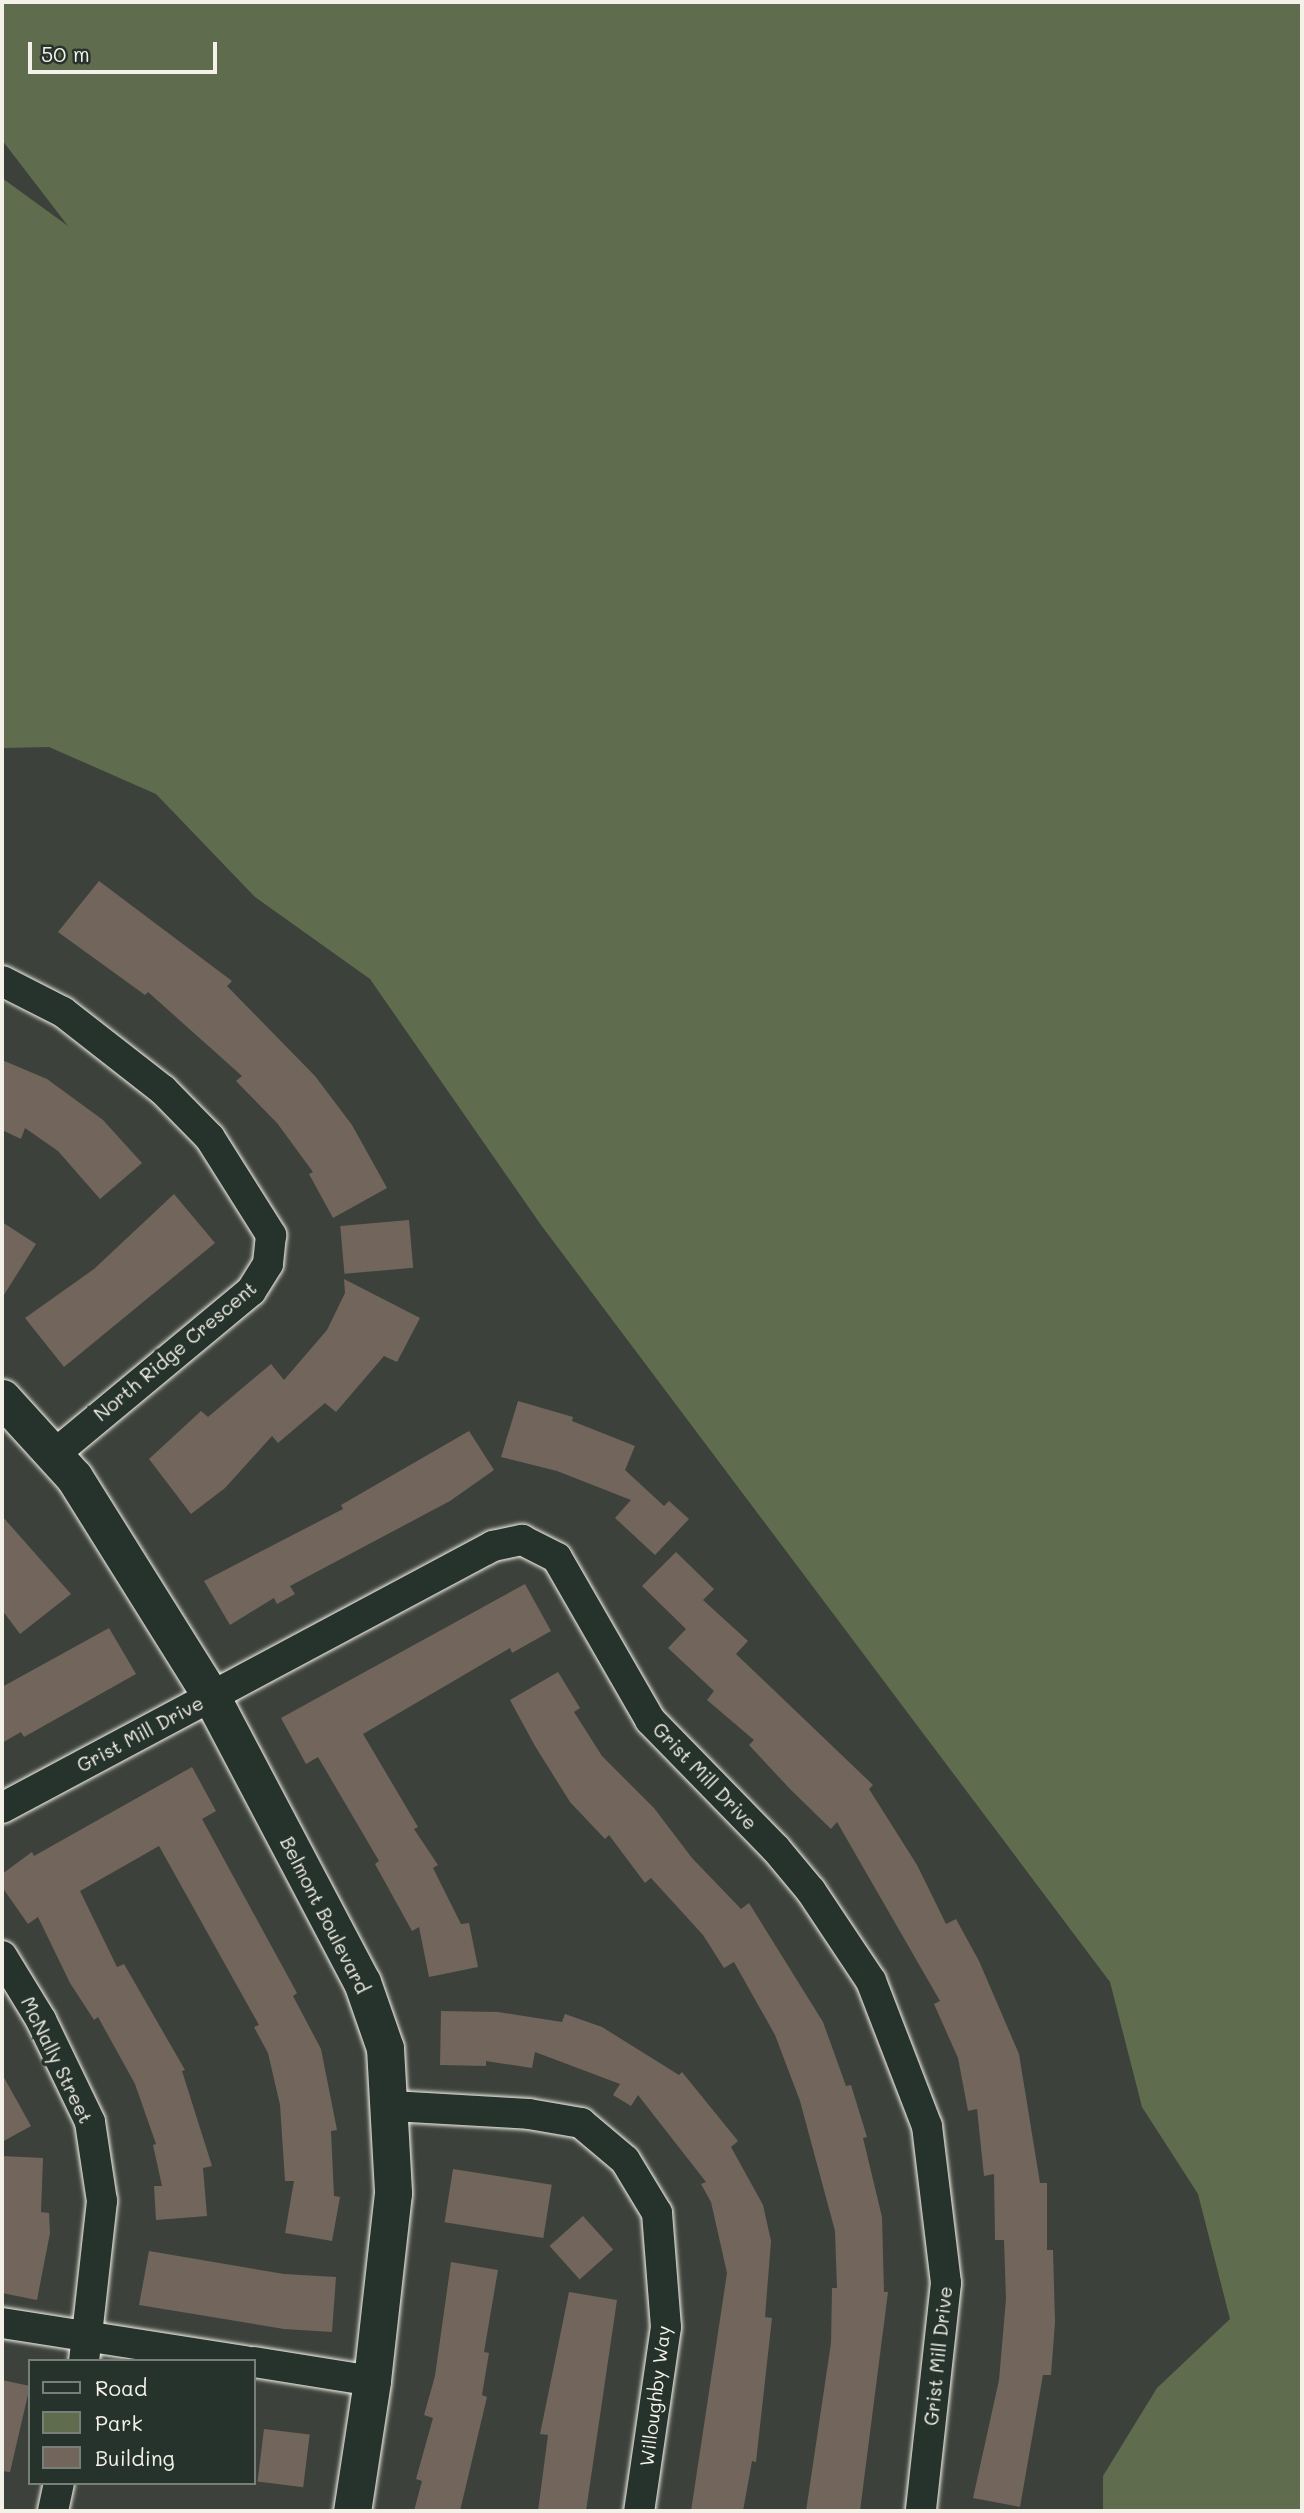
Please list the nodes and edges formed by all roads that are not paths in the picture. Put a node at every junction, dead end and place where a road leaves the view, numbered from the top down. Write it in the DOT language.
graph roads {
  1 [pos="2,981"];
  2 [pos="2,1398"];
  3 [pos="56,1453"];
  4 [pos="211,1696"];
  5 [pos="2,1808"];
  6 [pos="2,1956"];
  7 [pos="392,2106"];
  8 [pos="2,2323"];
  9 [pos="87,2348"];
  10 [pos="222,2359"];
  11 [pos="256,2362"];
  12 [pos="372,2381"];
  13 [pos="59,2485"];
  14 [pos="53,2511"];
  15 [pos="352,2511"];
  16 [pos="639,2511"];
  17 [pos="921,2511"];
  1 -- 3 [label="street, North Ridge Crescent"];
  2 -- 3 [label="street, Belmont Boulevard"];
  3 -- 4 [label="street, Belmont Boulevard"];
  4 -- 5 [label="street, Grist Mill Drive"];
  4 -- 7 [label="street, Belmont Boulevard"];
  4 -- 17 [label="street, Grist Mill Drive"];
  6 -- 9 [label="street, McNally Street"];
  7 -- 12 [label="street, Belmont Boulevard"];
  7 -- 16 [label="street, Willoughby Way"];
  8 -- 9 [label="street"];
  9 -- 10 [label="street"];
  11 -- 12 [label="street"];
  12 -- 15 [label="street, Belmont Boulevard"];
  13 -- 14 [label="street"];
}
